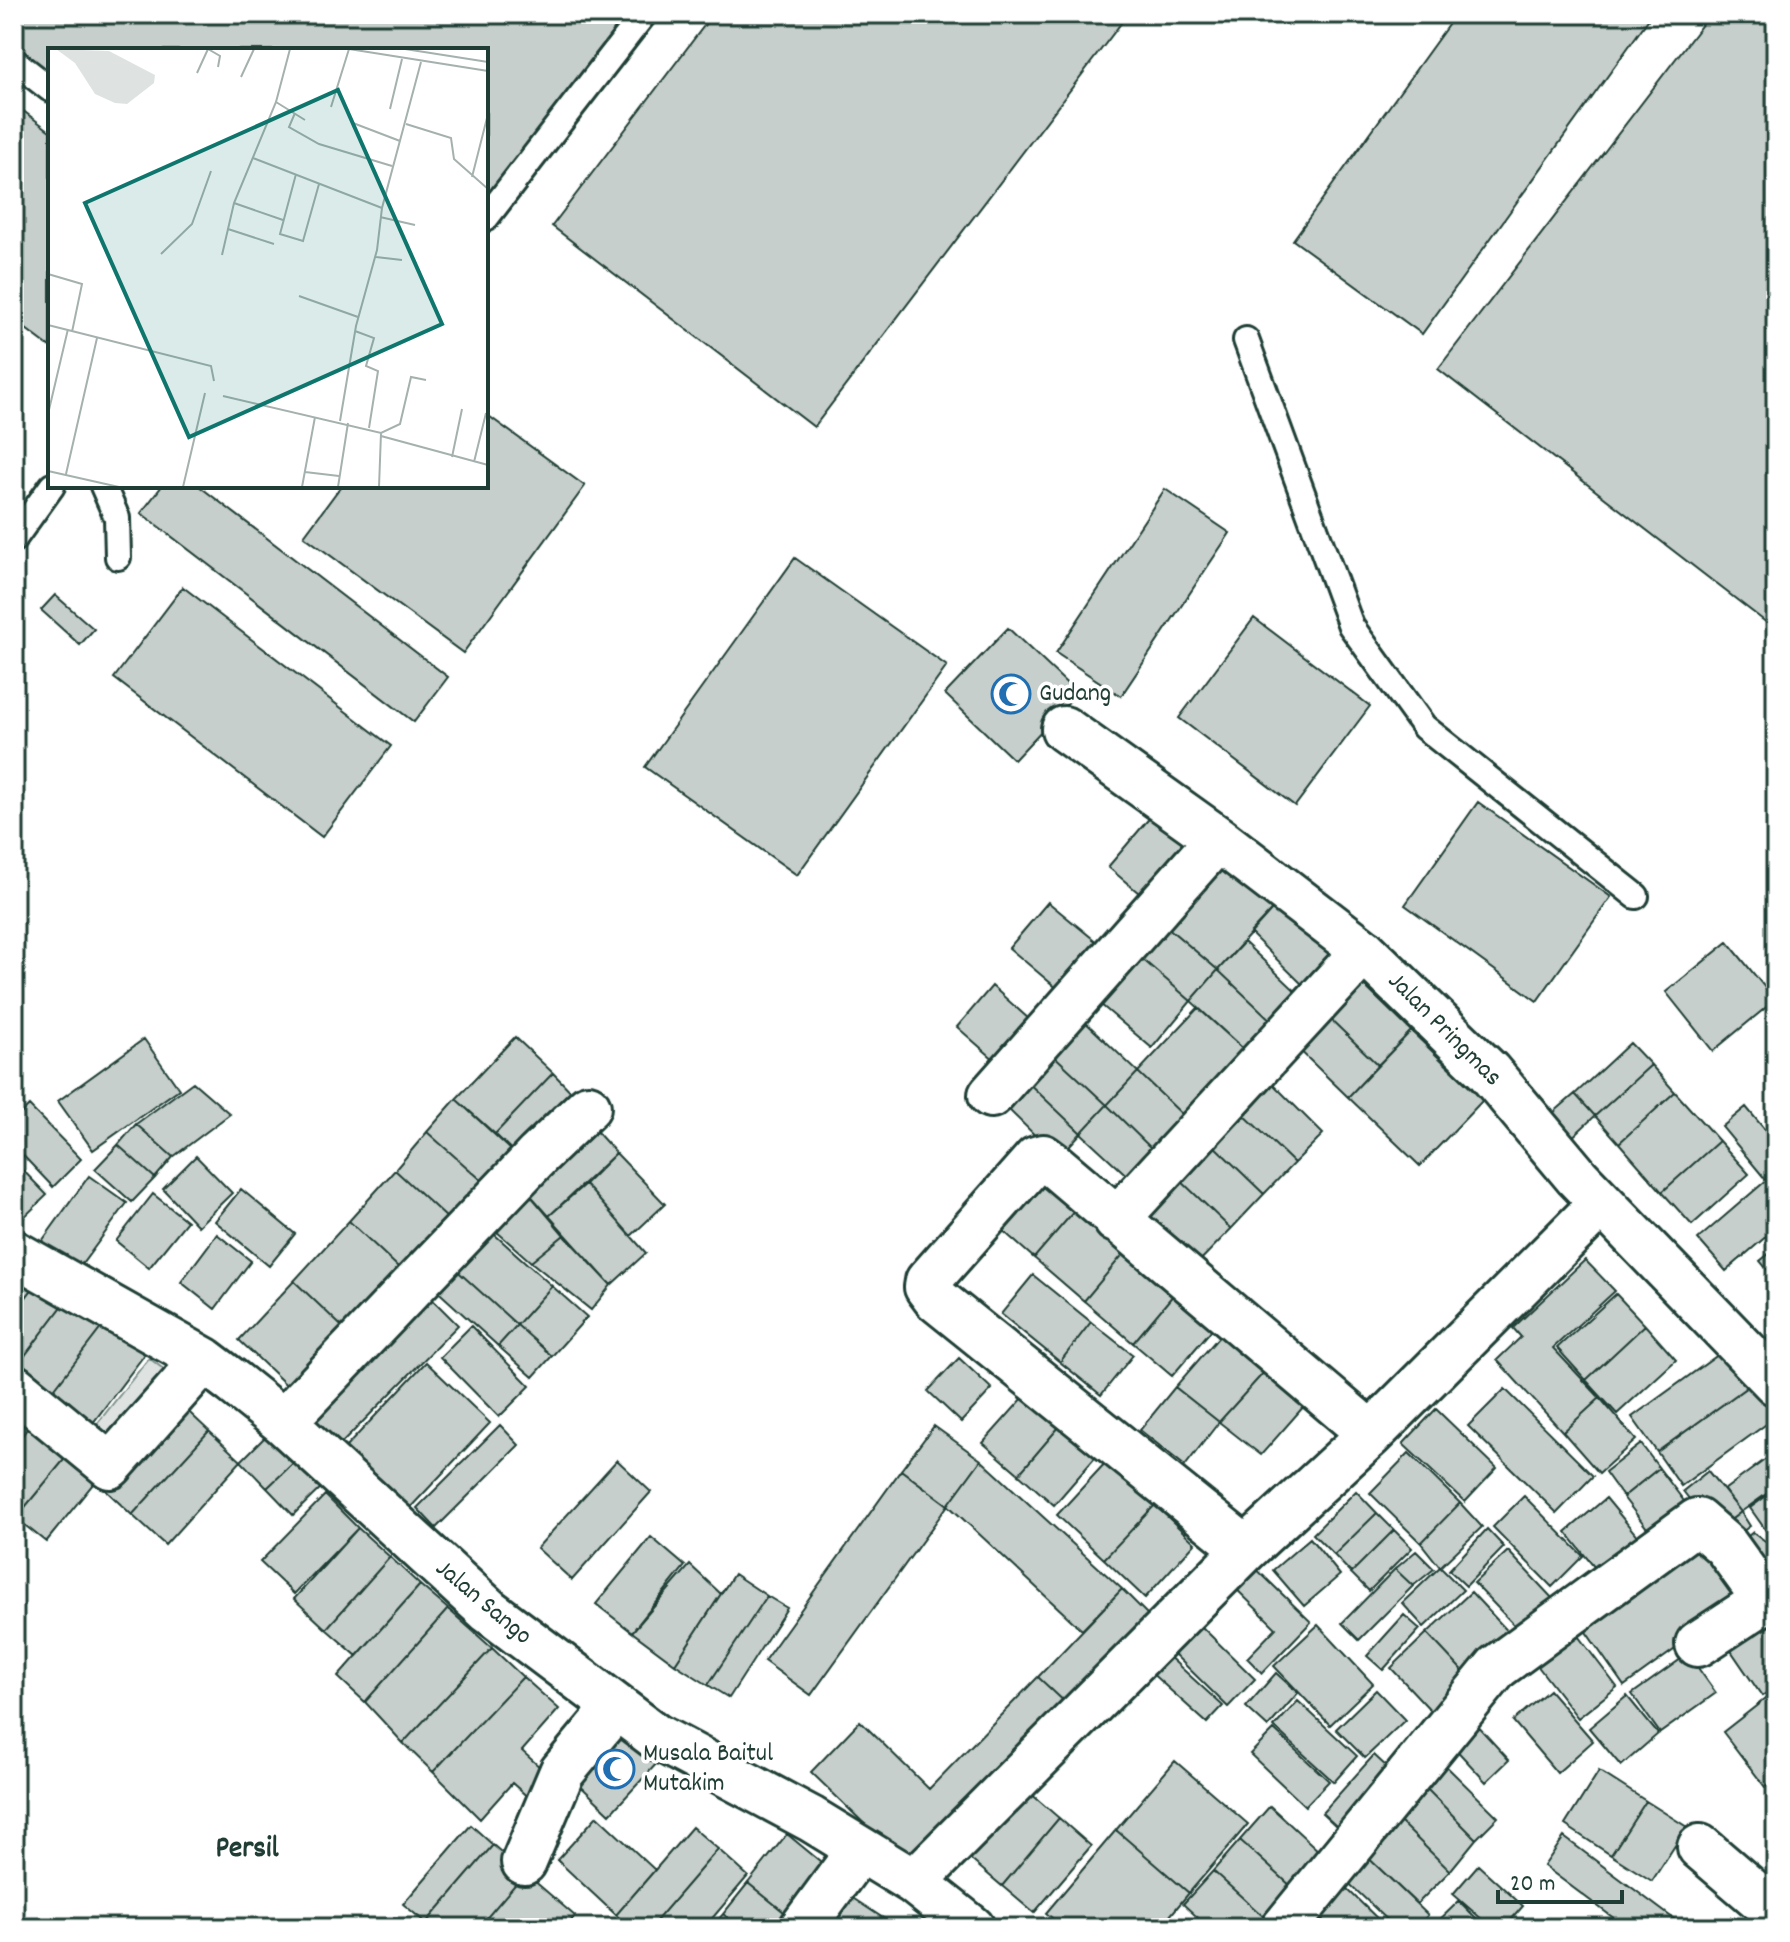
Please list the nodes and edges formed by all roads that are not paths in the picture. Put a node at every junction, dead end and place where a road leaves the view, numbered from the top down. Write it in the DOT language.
graph roads {
  1 [pos="644,14"];
  2 [pos="14,61"];
  3 [pos="48,87"];
  4 [pos="488,215"];
  5 [pos="1246,340"];
  6 [pos="51,488"];
  7 [pos="104,488"];
  8 [pos="14,539"];
  9 [pos="118,557"];
  10 [pos="1064,729"];
  11 [pos="1218,839"];
  12 [pos="1636,896"];
  13 [pos="1364,951"];
  14 [pos="991,1095"];
  15 [pos="588,1107"];
  16 [pos="1602,1203"];
  17 [pos="1116,1220"];
  18 [pos="14,1253"];
  19 [pos="204,1360"];
  20 [pos="1776,1383"];
  21 [pos="14,1387"];
  22 [pos="283,1422"];
  23 [pos="1371,1434"];
  24 [pos="1246,1549"];
  25 [pos="1770,1596"];
  26 [pos="1698,1644"];
  27 [pos="616,1707"];
  28 [pos="1700,1847"];
  29 [pos="860,1849"];
  30 [pos="524,1862"];
  31 [pos="914,1882"];
  32 [pos="1776,1912"];
  33 [pos="802,1928"];
  34 [pos="972,1928"];
  35 [pos="1284,1928"];
  1 -- 4 [label="lane"];
  2 -- 3 [label="lane"];
  5 -- 12 [label="lane"];
  6 -- 8 [label="lane"];
  7 -- 9 [label="lane"];
  10 -- 11 [label="street, Jalan Pringmas"];
  11 -- 13 [label="street, Jalan Pringmas"];
  11 -- 14 [label="street"];
  13 -- 16 [label="street, Jalan Pringmas"];
  13 -- 17 [label="street"];
  15 -- 22 [label="street"];
  16 -- 20 [label="street, Jalan Pringmas"];
  16 -- 23 [label="street"];
  17 -- 23 [label="street"];
  17 -- 24 [label="street"];
  18 -- 19 [label="street, Jalan Sango"];
  19 -- 21 [label="street"];
  19 -- 22 [label="street, Jalan Sango"];
  22 -- 27 [label="street, Jalan Sango"];
  23 -- 24 [label="street"];
  24 -- 31 [label="street"];
  25 -- 26 [label="street"];
  25 -- 35 [label="street"];
  27 -- 29 [label="street, Jalan Sango"];
  27 -- 30 [label="street"];
  28 -- 32 [label="street"];
  29 -- 31 [label="street, Jalan Sango"];
  29 -- 33 [label="street"];
  31 -- 34 [label="street, Jalan Sango"];
}
